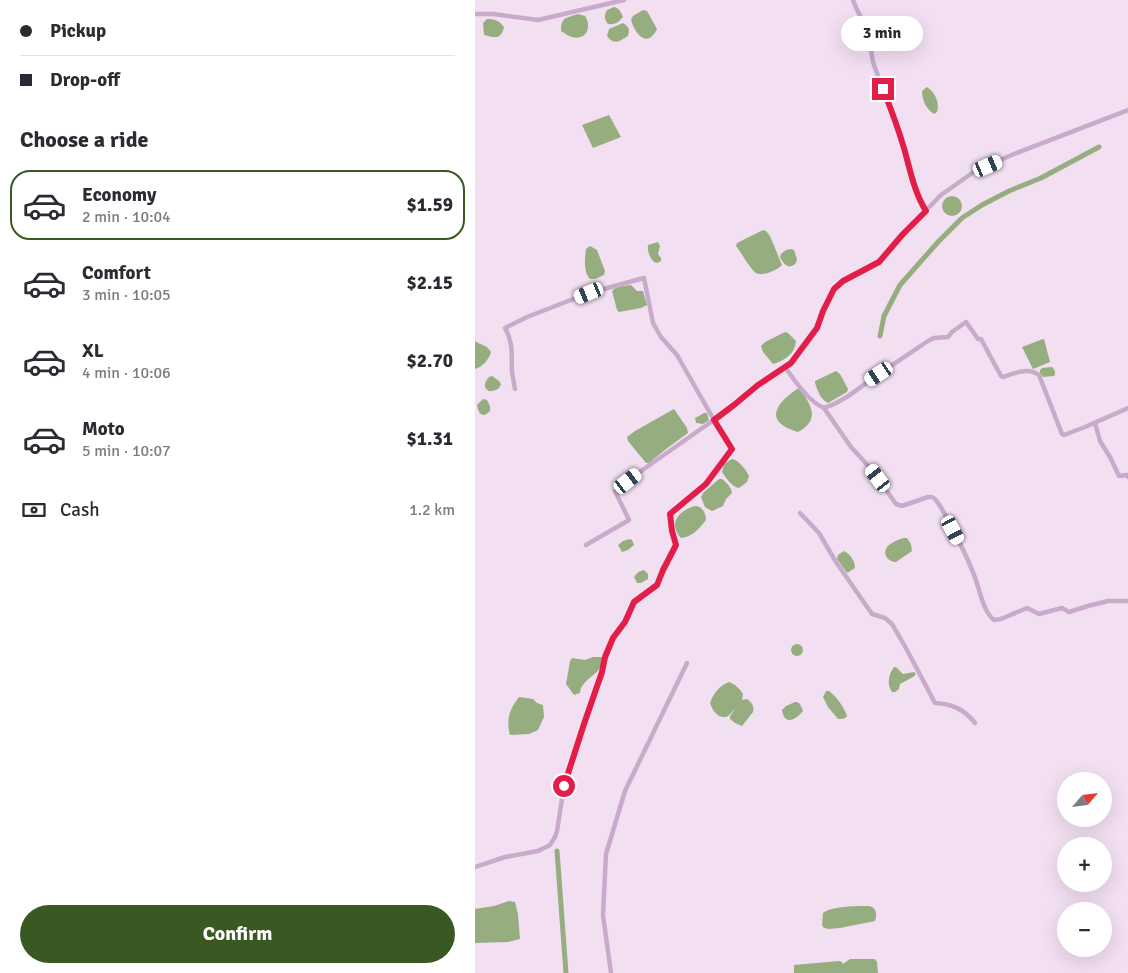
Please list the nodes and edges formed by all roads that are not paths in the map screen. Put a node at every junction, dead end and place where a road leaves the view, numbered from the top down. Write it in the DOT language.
graph roads {
  1 [pos="624,0"];
  2 [pos="853,0"];
  3 [pos="475,14"];
  4 [pos="1128,110"];
  5 [pos="926,211"];
  6 [pos="785,366"];
  7 [pos="515,389"];
  8 [pos="824,408"];
  9 [pos="1128,408"];
  10 [pos="714,420"];
  11 [pos="1095,423"];
  12 [pos="1128,475"];
  13 [pos="800,513"];
  14 [pos="586,545"];
  15 [pos="1128,601"];
  16 [pos="687,663"];
  17 [pos="975,723"];
  18 [pos="475,867"];
  19 [pos="611,973"];
  1 -- 3 [label="street"];
  2 -- 5 [label="street"];
  4 -- 5 [label="street"];
  5 -- 6 [label="street"];
  6 -- 8 [label="street"];
  6 -- 10 [label="street"];
  7 -- 10 [label="street"];
  8 -- 11 [label="street"];
  8 -- 15 [label="street"];
  9 -- 11 [label="street"];
  10 -- 14 [label="street"];
  10 -- 18 [label="street"];
  11 -- 12 [label="street"];
  13 -- 17 [label="street"];
  16 -- 19 [label="street"];
}
